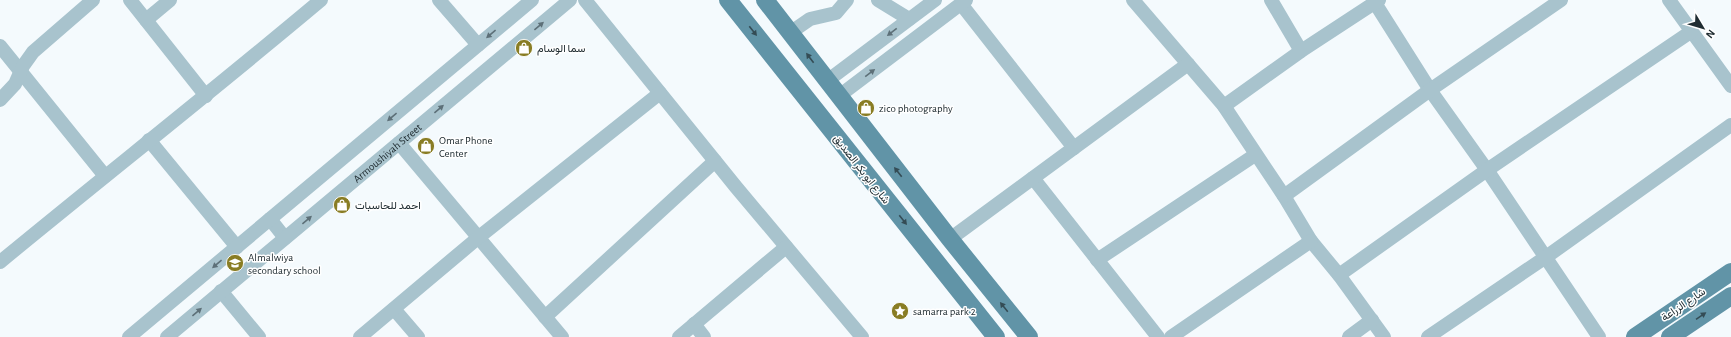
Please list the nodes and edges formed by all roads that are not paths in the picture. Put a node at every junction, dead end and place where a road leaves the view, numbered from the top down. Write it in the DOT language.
graph roads {
  1 [pos="93,0"];
  2 [pos="130,0"];
  3 [pos="170,0"];
  4 [pos="321,0"];
  5 [pos="439,0"];
  6 [pos="532,0"];
  7 [pos="570,0"];
  8 [pos="585,0"];
  9 [pos="728,0"];
  10 [pos="765,0"];
  11 [pos="847,0"];
  12 [pos="878,0"];
  13 [pos="935,0"];
  14 [pos="1134,0"];
  15 [pos="1271,0"];
  16 [pos="1561,0"];
  17 [pos="1669,0"];
  18 [pos="963,2"];
  19 [pos="1377,2"];
  20 [pos="909,19"];
  21 [pos="146,20"];
  22 [pos="1692,31"];
  23 [pos="791,34"];
  24 [pos="478,45"];
  25 [pos="0,46"];
  26 [pos="1301,51"];
  27 [pos="1188,64"];
  28 [pos="20,72"];
  29 [pos="1728,76"];
  30 [pos="827,81"];
  31 [pos="1430,90"];
  32 [pos="660,93"];
  33 [pos="206,96"];
  34 [pos="839,96"];
  35 [pos="0,100"];
  36 [pos="1224,106"];
  37 [pos="1731,125"];
  38 [pos="149,140"];
  39 [pos="399,143"];
  40 [pos="1074,148"];
  41 [pos="1255,155"];
  42 [pos="715,161"];
  43 [pos="1487,170"];
  44 [pos="106,176"];
  45 [pos="1033,178"];
  46 [pos="1284,196"];
  47 [pos="270,219"];
  48 [pos="478,237"];
  49 [pos="285,238"];
  50 [pos="950,239"];
  51 [pos="1311,241"];
  52 [pos="237,247"];
  53 [pos="786,247"];
  54 [pos="1546,257"];
  55 [pos="1097,260"];
  56 [pos="0,262"];
  57 [pos="1731,272"];
  58 [pos="1338,275"];
  59 [pos="221,292"];
  60 [pos="1731,296"];
  61 [pos="394,309"];
  62 [pos="545,317"];
  63 [pos="1372,320"];
  64 [pos="694,324"];
  65 [pos="129,337"];
  66 [pos="167,337"];
  67 [pos="259,337"];
  68 [pos="360,337"];
  69 [pos="418,337"];
  70 [pos="562,337"];
  71 [pos="679,337"];
  72 [pos="704,337"];
  73 [pos="862,337"];
  74 [pos="996,337"];
  75 [pos="1029,337"];
  76 [pos="1158,337"];
  77 [pos="1171,337"];
  78 [pos="1350,337"];
  79 [pos="1384,337"];
  80 [pos="1428,337"];
  81 [pos="1599,337"];
  82 [pos="1635,337"];
  83 [pos="1670,337"];
  1 -- 28 [label="street"];
  2 -- 21 [label="street"];
  3 -- 21 [label="street"];
  4 -- 33 [label="street"];
  5 -- 24 [label="street"];
  6 -- 24 [label="street, one-way"];
  39 -- 7 [label="street, Armoushiyah Street, one-way"];
  8 -- 32 [label="street"];
  9 -- 74 [label="main road, شارع ابو بكر الصديق, one-way"];
  10 -- 23 [label="main road"];
  11 -- 23 [label="street"];
  12 -- 20 [label="street"];
  13 -- 20 [label="street"];
  14 -- 27 [label="street"];
  15 -- 26 [label="street"];
  16 -- 31 [label="street"];
  17 -- 22 [label="street"];
  34 -- 18 [label="street, one-way"];
  18 -- 40 [label="street"];
  19 -- 26 [label="street"];
  19 -- 31 [label="street"];
  20 -- 30 [label="street, one-way"];
  21 -- 33 [label="street"];
  22 -- 29 [label="street"];
  22 -- 43 [label="street"];
  30 -- 23 [label="main road, one-way"];
  24 -- 47 [label="street, one-way"];
  25 -- 28 [label="street"];
  26 -- 36 [label="street"];
  27 -- 36 [label="street"];
  27 -- 40 [label="street"];
  28 -- 35 [label="street"];
  28 -- 44 [label="street"];
  30 -- 34 [label="main road"];
  31 -- 43 [label="street"];
  31 -- 46 [label="street"];
  32 -- 42 [label="street"];
  32 -- 48 [label="street"];
  33 -- 38 [label="street"];
  50 -- 34 [label="main road, one-way"];
  36 -- 41 [label="street"];
  37 -- 54 [label="street"];
  38 -- 44 [label="street"];
  38 -- 52 [label="street"];
  39 -- 48 [label="street"];
  49 -- 39 [label="street, Armoushiyah Street, one-way"];
  40 -- 45 [label="street"];
  41 -- 46 [label="street"];
  41 -- 55 [label="street"];
  42 -- 53 [label="street"];
  42 -- 62 [label="street"];
  43 -- 54 [label="street"];
  43 -- 58 [label="street"];
  44 -- 56 [label="street"];
  45 -- 50 [label="street"];
  45 -- 55 [label="street"];
  46 -- 51 [label="street"];
  47 -- 49 [label="street"];
  47 -- 52 [label="street"];
  48 -- 61 [label="street"];
  48 -- 62 [label="street"];
  49 -- 59 [label="street, Armoushiyah Street"];
  75 -- 50 [label="main road, one-way"];
  51 -- 58 [label="street"];
  51 -- 77 [label="street"];
  52 -- 65 [label="street, one-way"];
  53 -- 64 [label="street"];
  53 -- 73 [label="street"];
  54 -- 80 [label="street"];
  54 -- 81 [label="street"];
  55 -- 76 [label="street"];
  57 -- 82 [label="main road, شارع الزراعة"];
  58 -- 63 [label="street"];
  66 -- 59 [label="street, Armoushiyah Street, one-way"];
  59 -- 67 [label="street"];
  83 -- 60 [label="main road, شارع الزراعة, one-way"];
  61 -- 68 [label="street"];
  61 -- 69 [label="street"];
  62 -- 70 [label="street"];
  63 -- 78 [label="street"];
  63 -- 79 [label="street"];
  64 -- 71 [label="street"];
  64 -- 72 [label="street"];
}
